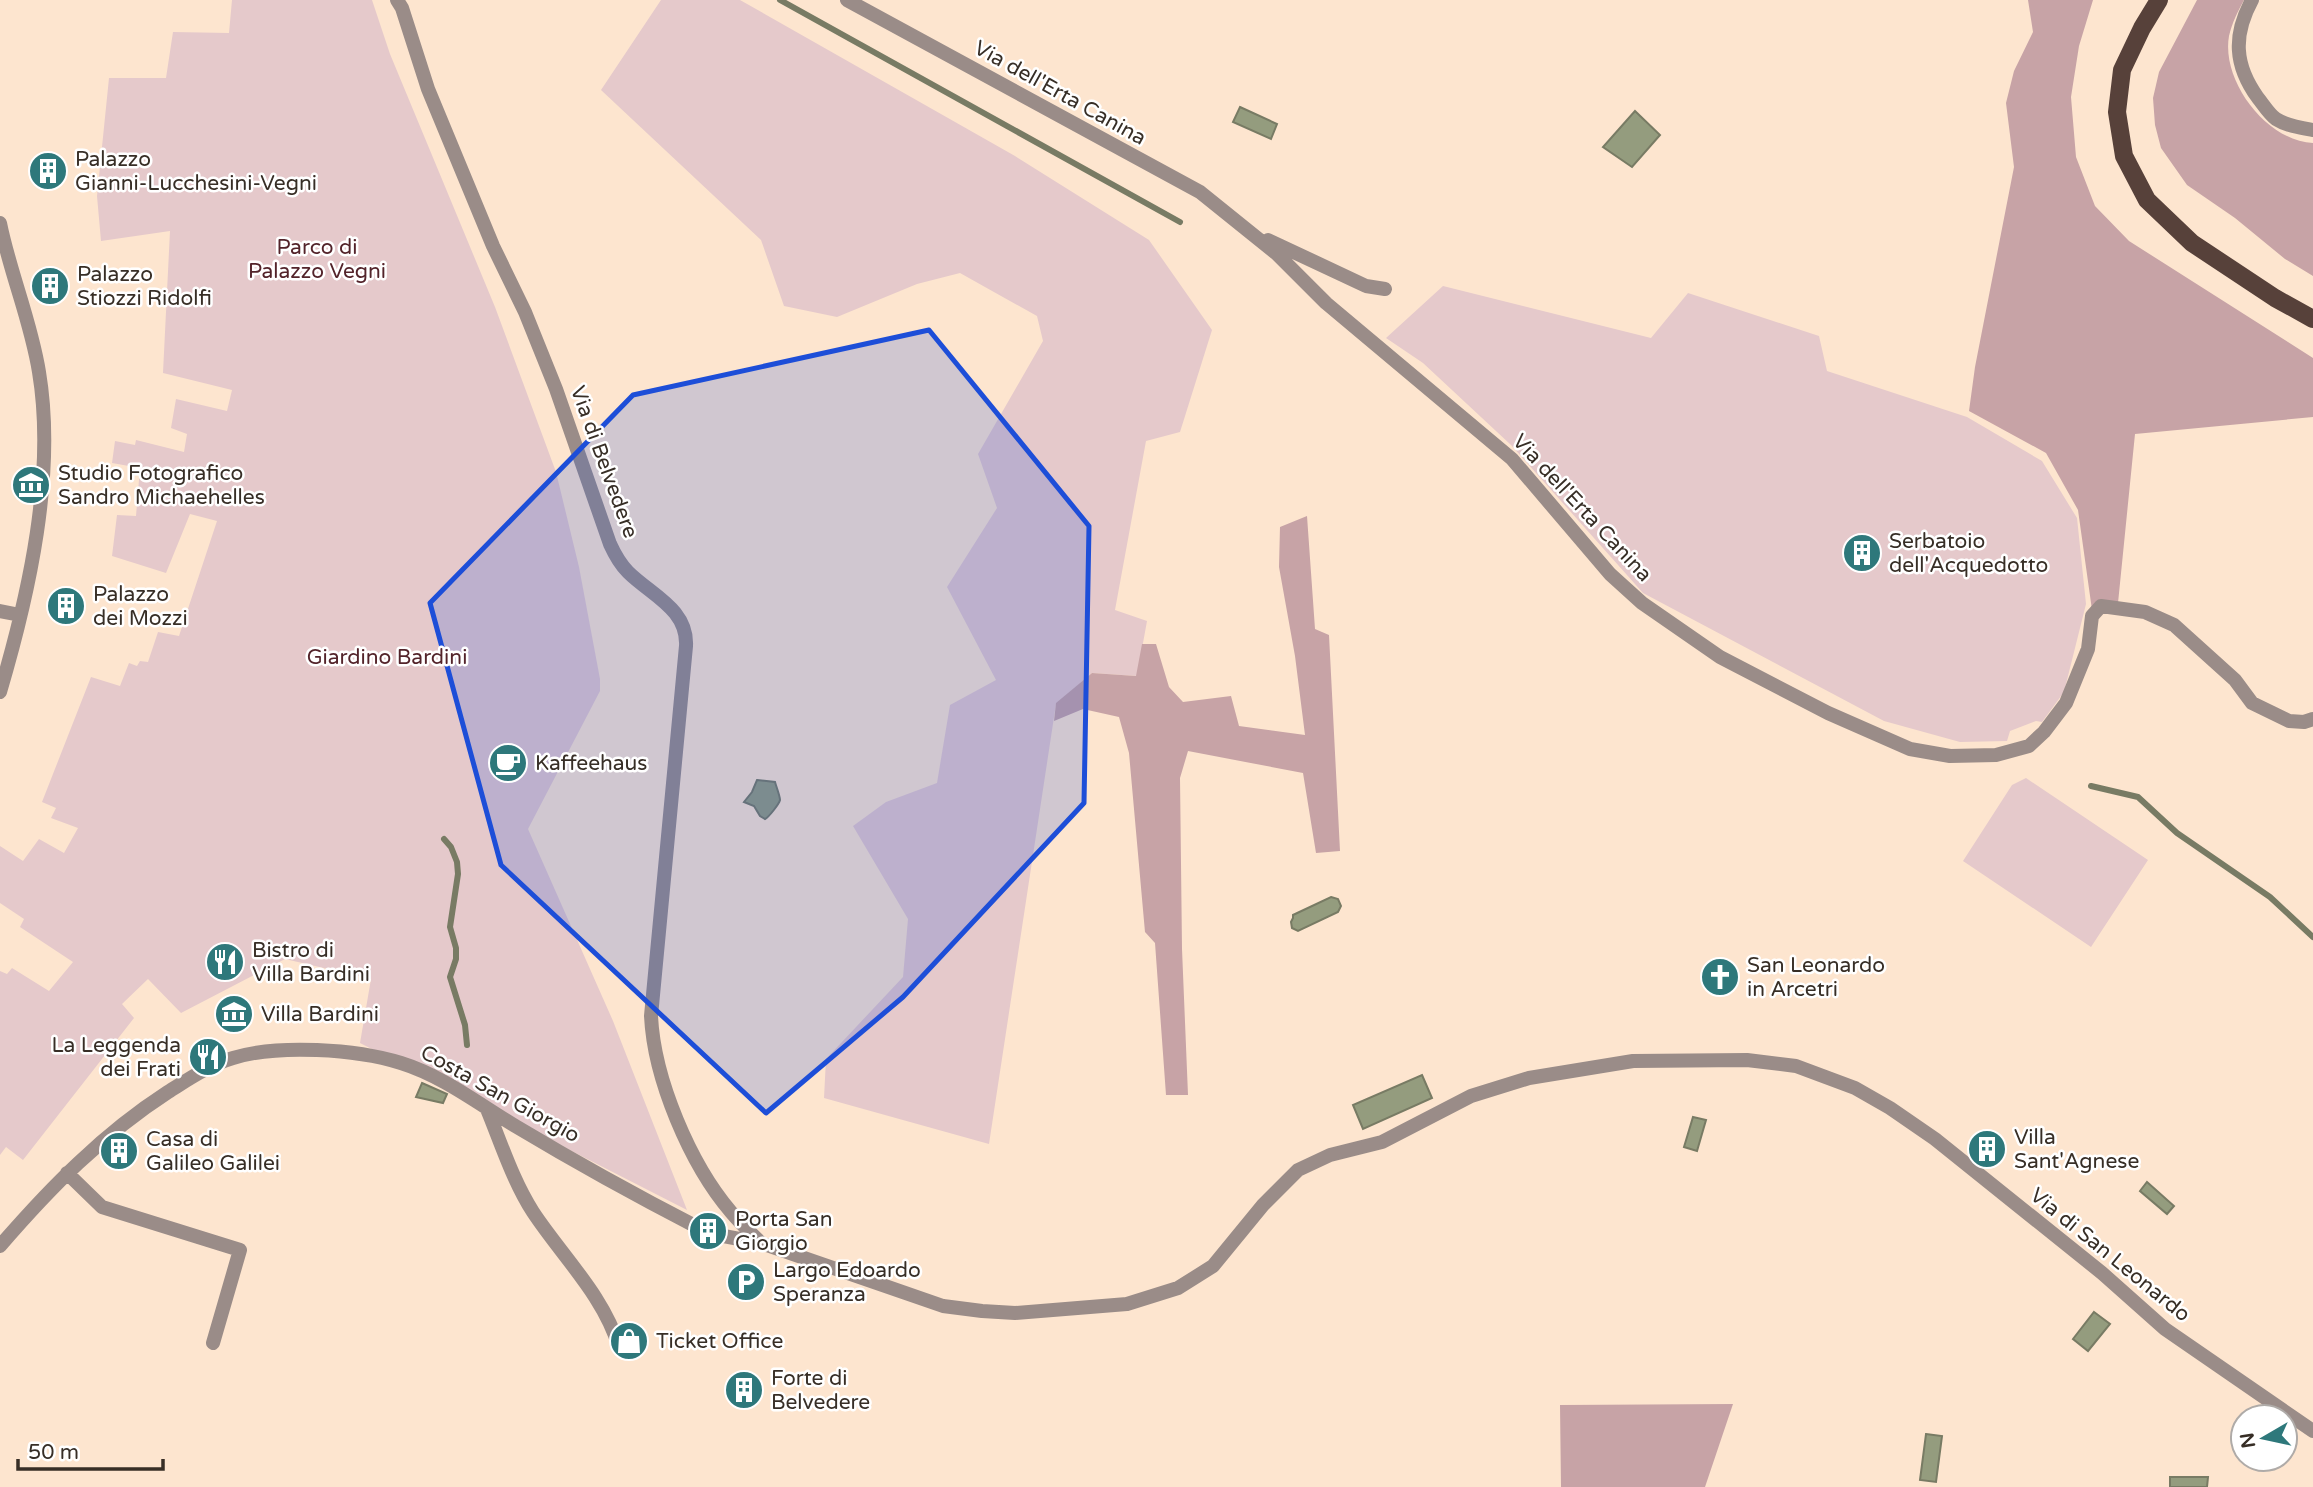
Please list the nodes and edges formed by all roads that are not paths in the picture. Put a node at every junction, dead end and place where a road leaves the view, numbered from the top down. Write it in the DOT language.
graph roads {
  1 [pos="397,0"];
  2 [pos="847,0"];
  3 [pos="2159,0"];
  4 [pos="2252,0"];
  5 [pos="2313,130"];
  6 [pos="0,223"];
  7 [pos="1248,231"];
  8 [pos="1385,289"];
  9 [pos="2313,319"];
  10 [pos="0,611"];
  11 [pos="20,615"];
  12 [pos="0,692"];
  13 [pos="2313,719"];
  14 [pos="487,1109"];
  15 [pos="67,1173"];
  16 [pos="699,1228"];
  17 [pos="718,1235"];
  18 [pos="761,1243"];
  19 [pos="0,1246"];
  20 [pos="213,1343"];
  21 [pos="619,1347"];
  22 [pos="2313,1431"];
  1 -- 18 [label="street, Via di Belvedere"];
  2 -- 7 [label="street, Via dell'Erta Canina"];
  3 -- 9 [label="main road"];
  4 -- 5 [label="street"];
  6 -- 11 [label="street"];
  7 -- 8 [label="street, Via dell'Erta Canina"];
  7 -- 13 [label="street, Via dell'Erta Canina"];
  10 -- 11 [label="street"];
  11 -- 12 [label="street"];
  14 -- 15 [label="street, Costa San Giorgio"];
  14 -- 16 [label="street, Costa San Giorgio"];
  14 -- 21 [label="street"];
  15 -- 19 [label="street, Costa San Giorgio"];
  15 -- 20 [label="street"];
  17 -- 18 [label="street"];
  18 -- 22 [label="street, Via di San Leonardo"];
}
